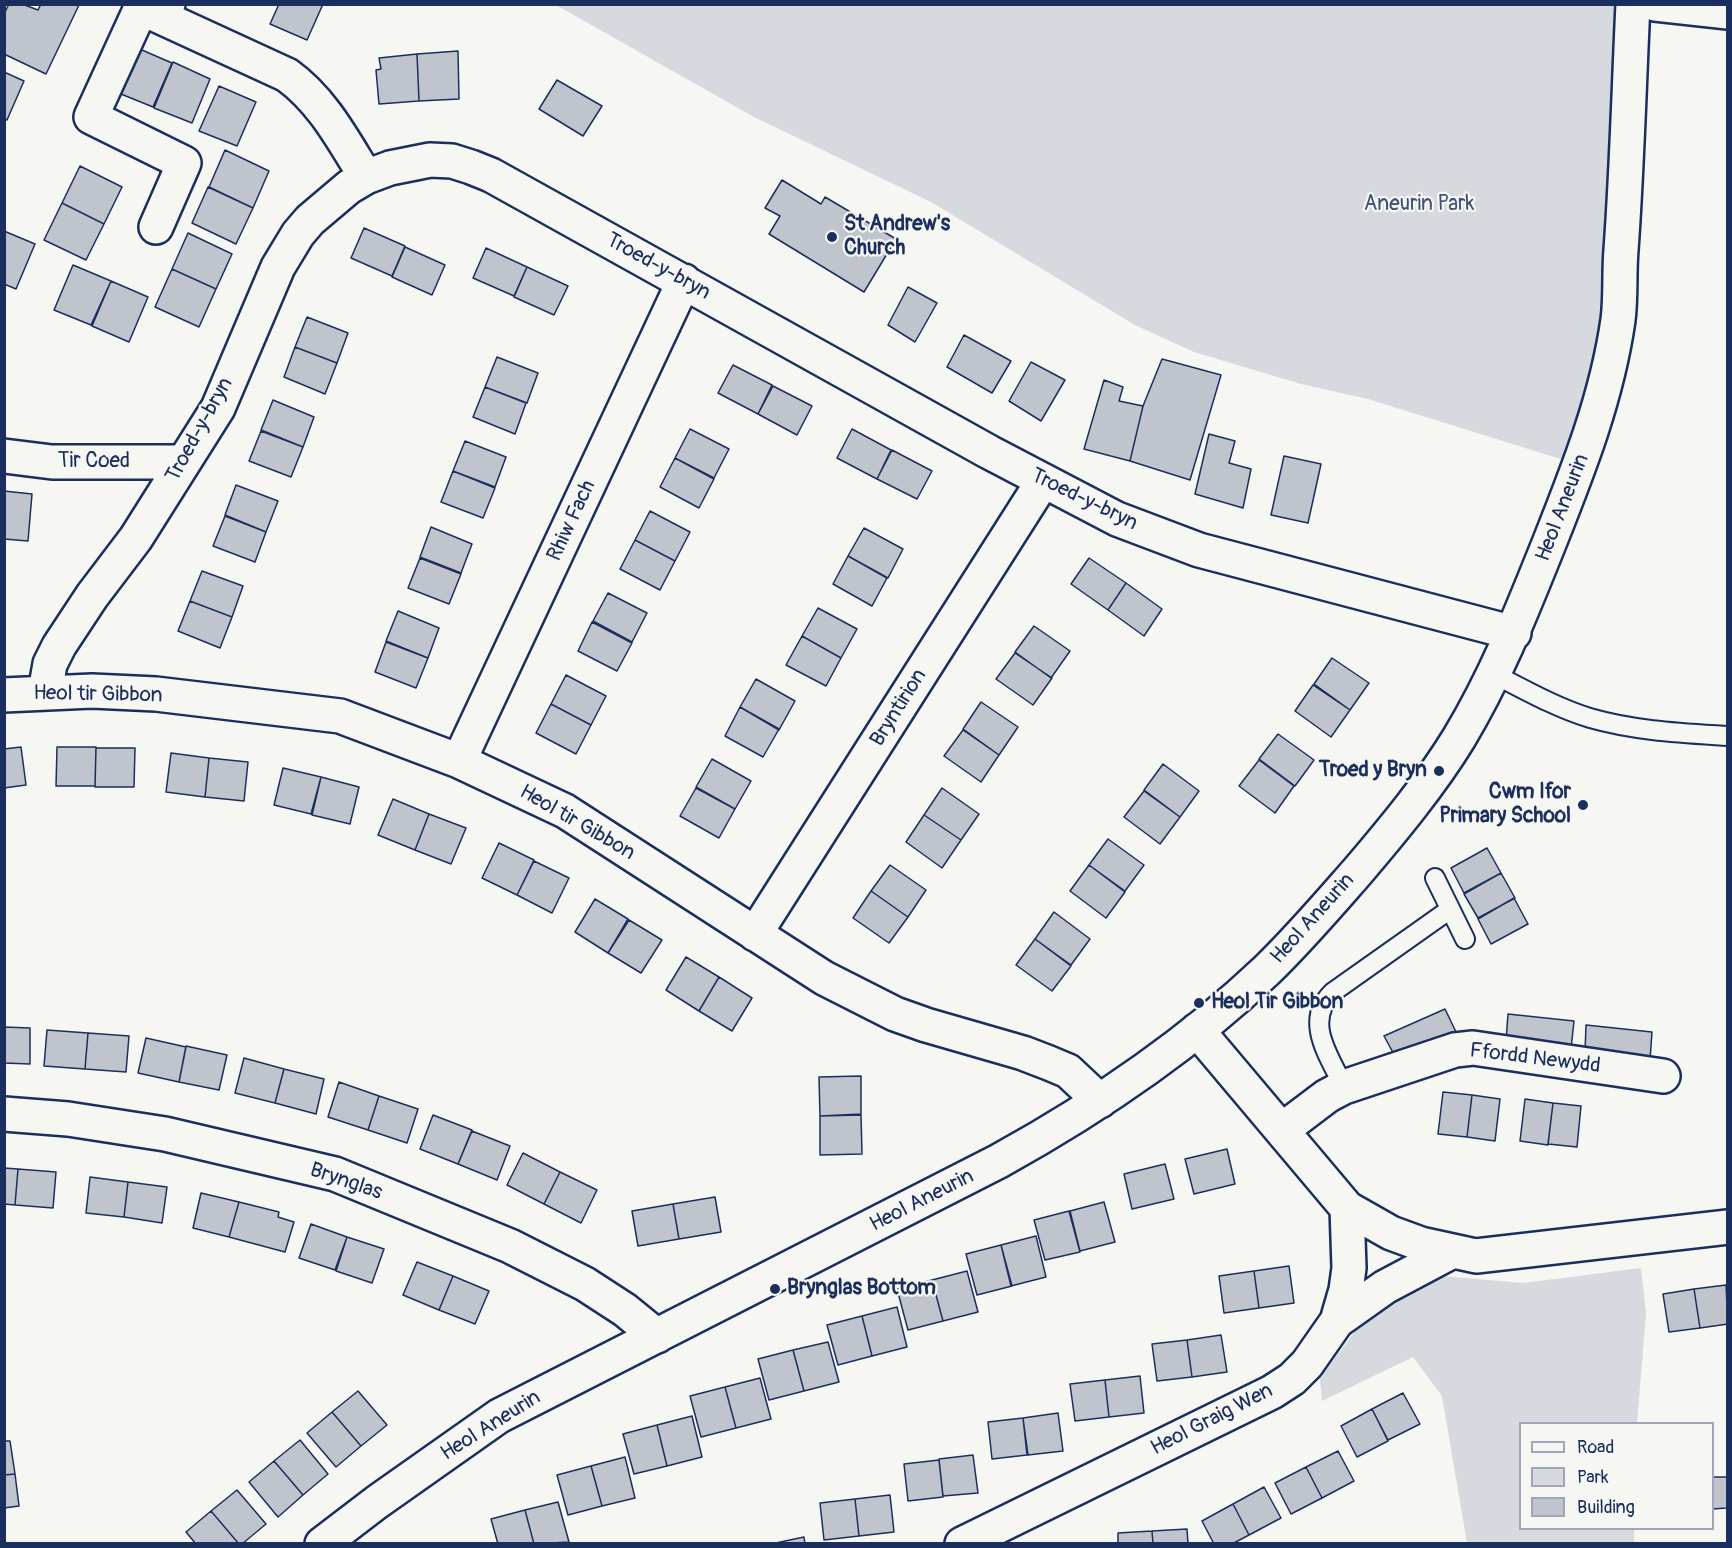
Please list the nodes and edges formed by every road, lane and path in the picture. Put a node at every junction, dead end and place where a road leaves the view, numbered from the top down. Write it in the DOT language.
graph roads {
  1 [pos="1633,4"];
  2 [pos="1654,4"];
  3 [pos="165,11"];
  4 [pos="1728,12"];
  5 [pos="366,177"];
  6 [pos="156,227"];
  7 [pos="684,281"];
  8 [pos="4,456"];
  9 [pos="184,462"];
  10 [pos="1043,481"];
  11 [pos="1514,633"];
  12 [pos="1494,674"];
  13 [pos="45,692"];
  14 [pos="4,695"];
  15 [pos="1728,736"];
  16 [pos="459,761"];
  17 [pos="1434,878"];
  18 [pos="1449,910"];
  19 [pos="755,934"];
  20 [pos="1465,939"];
  21 [pos="1197,1030"];
  22 [pos="1663,1076"];
  23 [pos="1344,1087"];
  24 [pos="1100,1101"];
  25 [pos="4,1114"];
  26 [pos="1282,1130"];
  27 [pos="1347,1208"];
  28 [pos="1728,1227"];
  29 [pos="1451,1252"];
  30 [pos="1338,1321"];
  31 [pos="657,1336"];
  32 [pos="322,1544"];
  33 [pos="962,1544"];
  1 -- 11 [label="street, Heol Aneurin"];
  2 -- 4 [label="street"];
  3 -- 5 [label="street"];
  3 -- 6 [label="street"];
  5 -- 7 [label="street, Troed-y-bryn"];
  5 -- 9 [label="street, Troed-y-bryn"];
  7 -- 10 [label="street, Troed-y-bryn"];
  7 -- 16 [label="street, Rhiw Fach"];
  8 -- 9 [label="street, Tir Coed"];
  9 -- 13 [label="street, Troed-y-bryn"];
  10 -- 11 [label="street, Troed-y-bryn"];
  10 -- 19 [label="street, Bryntirion"];
  11 -- 12 [label="street, Heol Aneurin"];
  12 -- 15 [label="lane"];
  12 -- 21 [label="street, Heol Aneurin"];
  13 -- 14 [label="street, Heol tir Gibbon"];
  13 -- 16 [label="street, Heol tir Gibbon"];
  16 -- 19 [label="street, Heol tir Gibbon"];
  17 -- 18 [label="lane"];
  18 -- 20 [label="lane"];
  18 -- 23 [label="lane"];
  19 -- 24 [label="street, Heol tir Gibbon"];
  21 -- 24 [label="street, Heol Aneurin"];
  21 -- 26 [label="street"];
  22 -- 23 [label="street, Ffordd Newydd"];
  23 -- 26 [label="street, Ffordd Newydd"];
  24 -- 31 [label="street, Heol Aneurin"];
  25 -- 31 [label="street, Brynglas"];
  26 -- 27 [label="street"];
  27 -- 29 [label="street"];
  27 -- 30 [label="street, Heol Graig Wen"];
  28 -- 29 [label="street"];
  29 -- 30 [label="street"];
  30 -- 33 [label="street, Heol Graig Wen"];
  31 -- 32 [label="street, Heol Aneurin"];
}
